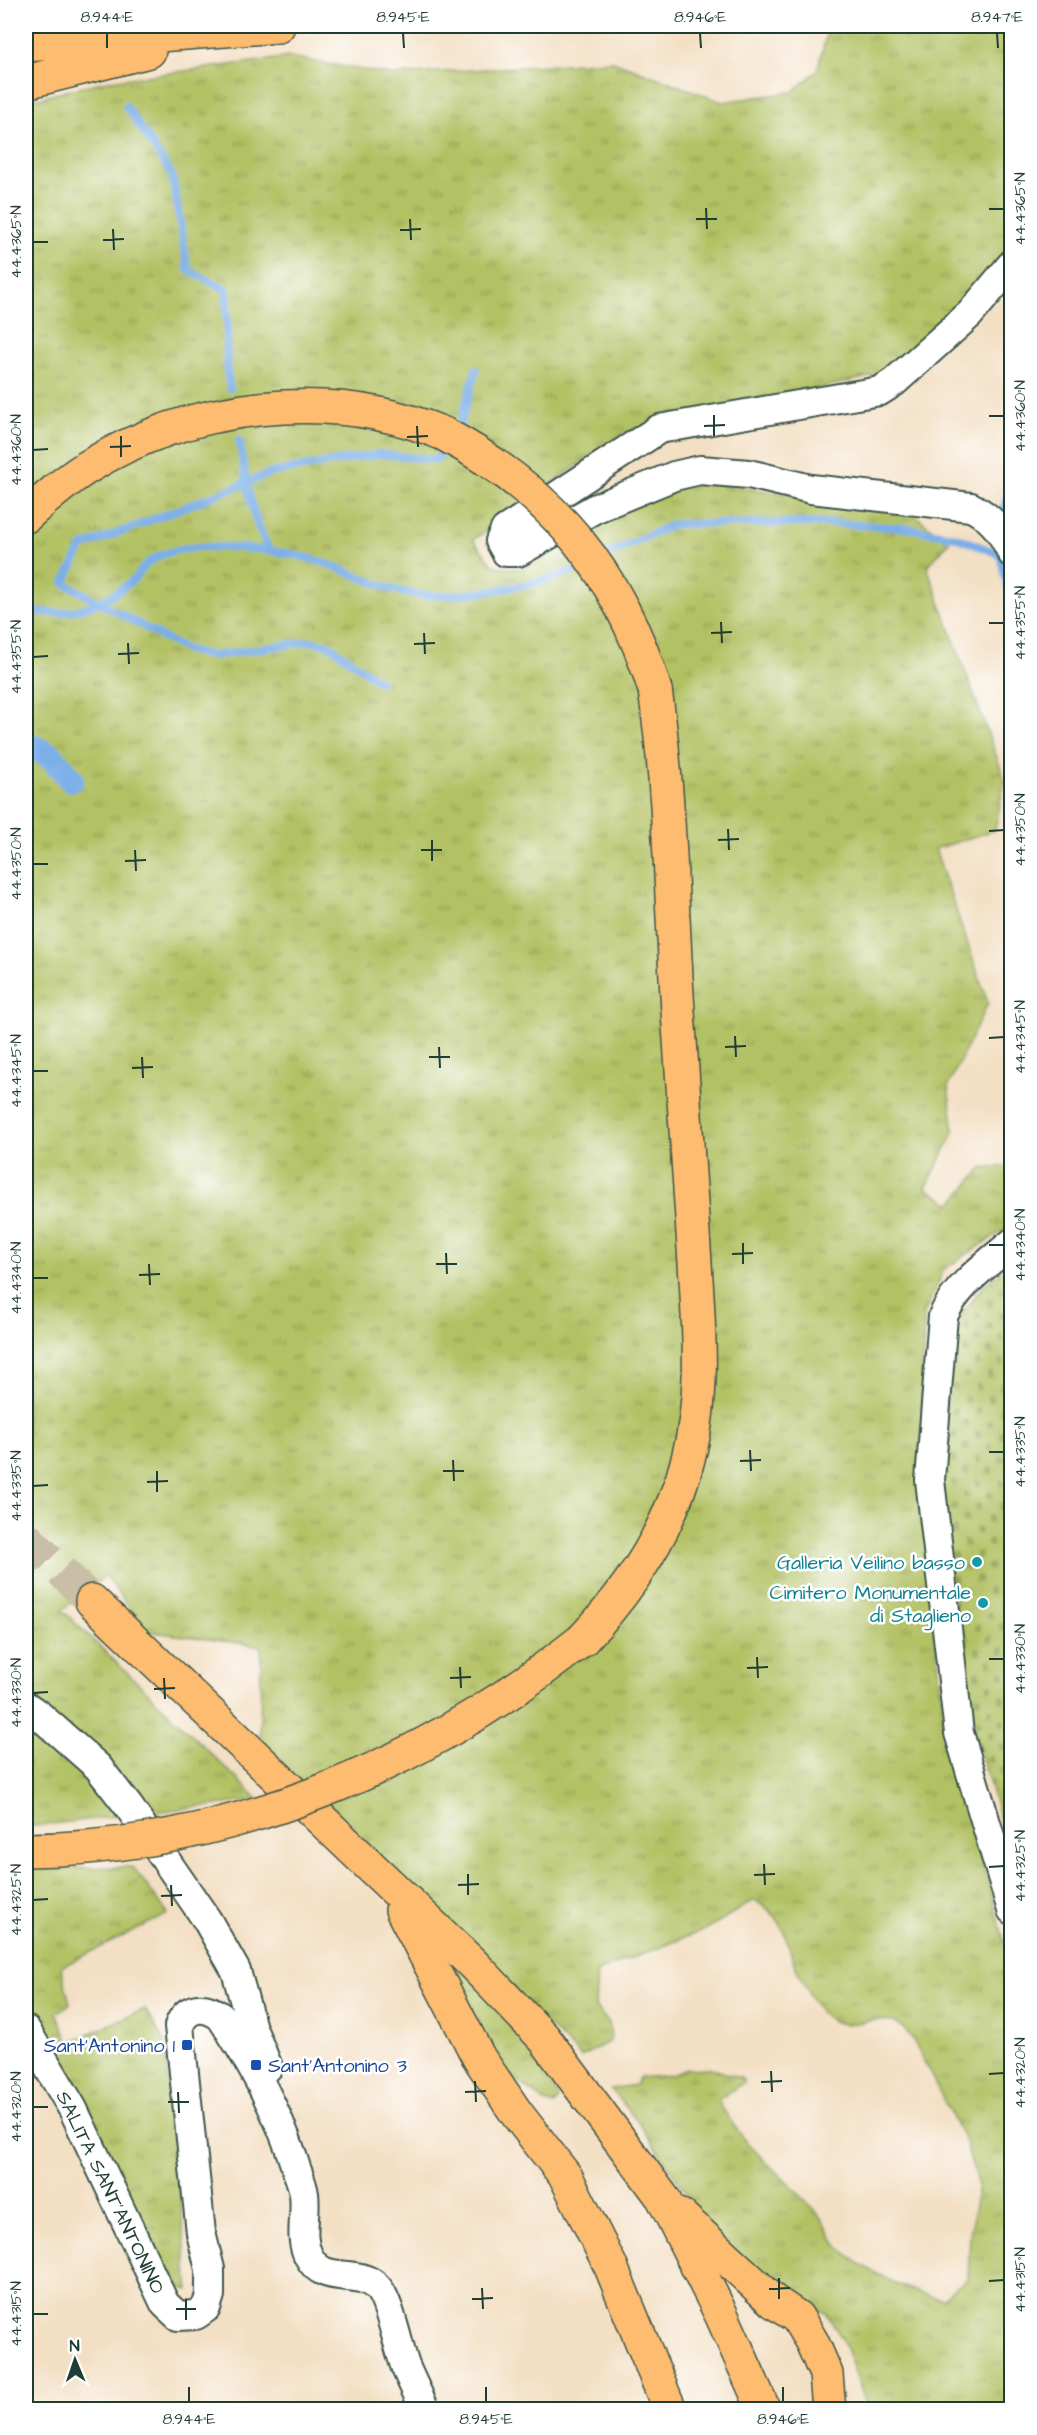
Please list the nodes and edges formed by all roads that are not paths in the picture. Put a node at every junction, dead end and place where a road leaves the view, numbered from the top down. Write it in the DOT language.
graph roads {
  1 [pos="278,26"];
  2 [pos="233,30"];
  3 [pos="26,45"];
  4 [pos="26,82"];
  5 [pos="1011,264"];
  6 [pos="26,516"];
  7 [pos="1011,552"];
  8 [pos="1011,1243"];
  9 [pos="92,1601"];
  10 [pos="26,1706"];
  11 [pos="26,1850"];
  12 [pos="388,1885"];
  13 [pos="1011,1910"];
  14 [pos="26,2030"];
  15 [pos="273,2107"];
  16 [pos="663,2198"];
  17 [pos="425,2409"];
  18 [pos="670,2409"];
  19 [pos="764,2409"];
  20 [pos="829,2409"];
  1 -- 2 [label="highway"];
  2 -- 3 [label="highway"];
  2 -- 4 [label="highway"];
  5 -- 7 [label="street"];
  6 -- 11 [label="highway, bridge"];
  8 -- 13 [label="street"];
  9 -- 12 [label="highway"];
  10 -- 15 [label="street, SALITA SANT'ANTONINO"];
  12 -- 16 [label="highway"];
  12 -- 18 [label="highway"];
  14 -- 15 [label="street, SALITA SANT'ANTONINO"];
  15 -- 17 [label="street, SALITA SANT'ANTONINO"];
  16 -- 19 [label="highway"];
  16 -- 20 [label="highway"];
}
